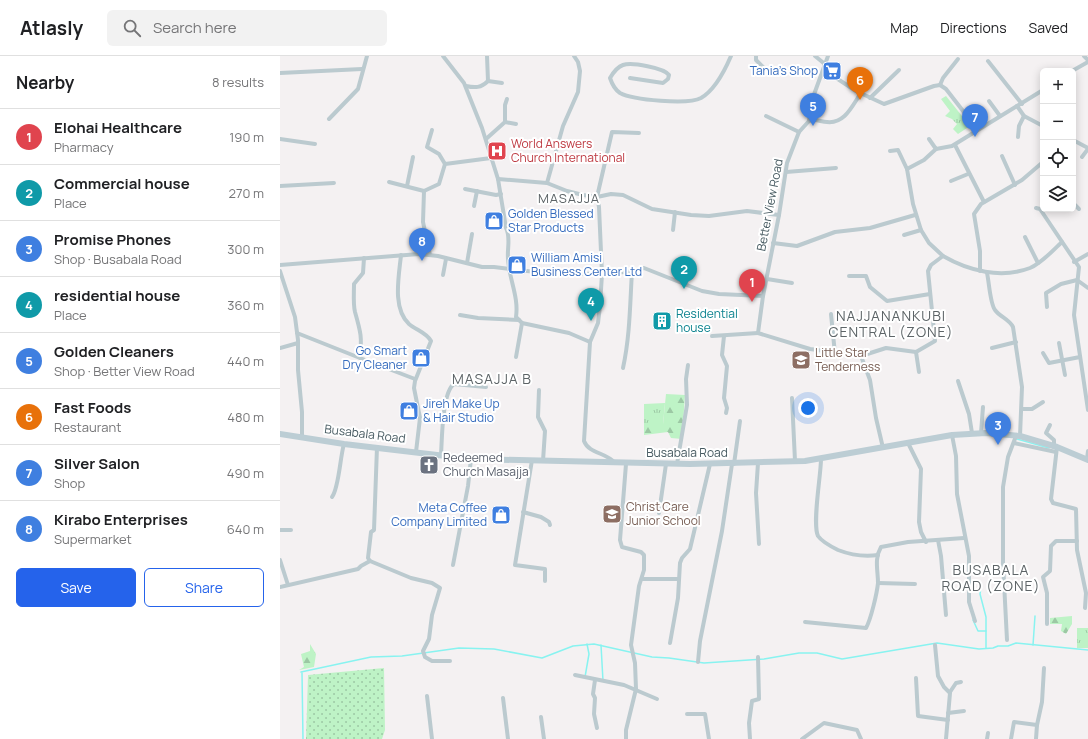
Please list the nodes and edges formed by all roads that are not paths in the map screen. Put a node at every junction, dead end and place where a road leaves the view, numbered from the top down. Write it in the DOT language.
graph roads {
  1 [pos="367,56"];
  2 [pos="443,56"];
  3 [pos="487,56"];
  4 [pos="574,56"];
  5 [pos="731,56"];
  6 [pos="756,56"];
  7 [pos="815,56"];
  8 [pos="828,56"];
  9 [pos="1084,56"];
  10 [pos="958,59"];
  11 [pos="988,61"];
  12 [pos="1088,61"];
  13 [pos="826,64"];
  14 [pos="1076,68"];
  15 [pos="362,69"];
  16 [pos="824,70"];
  17 [pos="899,70"];
  18 [pos="767,71"];
  19 [pos="280,73"];
  20 [pos="630,78"];
  21 [pos="488,81"];
  22 [pos="502,83"];
  23 [pos="940,85"];
  24 [pos="466,86"];
  25 [pos="1040,92"];
  26 [pos="861,93"];
  27 [pos="870,98"];
  28 [pos="507,99"];
  29 [pos="989,101"];
  30 [pos="1022,104"];
  31 [pos="1017,106"];
  32 [pos="766,116"];
  33 [pos="1000,116"];
  34 [pos="1024,116"];
  35 [pos="329,119"];
  36 [pos="809,121"];
  37 [pos="506,122"];
  38 [pos="516,124"];
  39 [pos="1040,124"];
  40 [pos="977,129"];
  41 [pos="432,130"];
  42 [pos="799,132"];
  43 [pos="639,133"];
  44 [pos="1018,137"];
  45 [pos="280,139"];
  46 [pos="486,139"];
  47 [pos="929,139"];
  48 [pos="1076,142"];
  49 [pos="315,144"];
  50 [pos="955,145"];
  51 [pos="1088,148"];
  52 [pos="936,149"];
  53 [pos="890,151"];
  54 [pos="1002,156"];
  55 [pos="413,157"];
  56 [pos="1082,157"];
  57 [pos="491,158"];
  58 [pos="445,164"];
  59 [pos="1040,164"];
  60 [pos="836,168"];
  61 [pos="907,169"];
  62 [pos="786,172"];
  63 [pos="968,174"];
  64 [pos="498,179"];
  65 [pos="951,181"];
  66 [pos="334,182"];
  67 [pos="389,182"];
  68 [pos="547,183"];
  69 [pos="1015,185"];
  70 [pos="280,186"];
  71 [pos="407,186"];
  72 [pos="465,189"];
  73 [pos="424,191"];
  74 [pos="477,191"];
  75 [pos="501,194"];
  76 [pos="597,197"];
  77 [pos="984,202"];
  78 [pos="474,206"];
  79 [pos="1076,206"];
  80 [pos="1036,208"];
  81 [pos="1079,209"];
  82 [pos="675,212"];
  83 [pos="779,215"];
  84 [pos="915,215"];
  85 [pos="673,230"];
  86 [pos="921,230"];
  87 [pos="472,234"];
  88 [pos="904,235"];
  89 [pos="1026,237"];
  90 [pos="1062,242"];
  91 [pos="773,243"];
  92 [pos="1088,254"];
  93 [pos="401,255"];
  94 [pos="430,255"];
  95 [pos="943,256"];
  96 [pos="364,258"];
  97 [pos="446,259"];
  98 [pos="1074,262"];
  99 [pos="1038,263"];
  100 [pos="467,264"];
  101 [pos="280,265"];
  102 [pos="509,268"];
  103 [pos="280,271"];
  104 [pos="980,271"];
  105 [pos="632,272"];
  106 [pos="988,273"];
  107 [pos="602,274"];
  108 [pos="443,275"];
  109 [pos="849,276"];
  110 [pos="767,278"];
  111 [pos="1077,280"];
  112 [pos="792,283"];
  113 [pos="1088,288"];
  114 [pos="930,294"];
  115 [pos="763,296"];
  116 [pos="1047,307"];
  117 [pos="831,314"];
  118 [pos="460,315"];
  119 [pos="520,321"];
  120 [pos="297,333"];
  121 [pos="758,333"];
  122 [pos="712,336"];
  123 [pos="724,336"];
  124 [pos="590,342"];
  125 [pos="1016,342"];
  126 [pos="298,343"];
  127 [pos="1059,343"];
  128 [pos="280,348"];
  129 [pos="992,348"];
  130 [pos="916,352"];
  131 [pos="1043,353"];
  132 [pos="835,354"];
  133 [pos="861,356"];
  134 [pos="516,357"];
  135 [pos="1080,357"];
  136 [pos="360,358"];
  137 [pos="1063,362"];
  138 [pos="688,365"];
  139 [pos="623,368"];
  140 [pos="919,372"];
  141 [pos="1064,375"];
  142 [pos="415,379"];
  143 [pos="958,381"];
  144 [pos="486,387"];
  145 [pos="539,390"];
  146 [pos="792,398"];
  147 [pos="1043,402"];
  148 [pos="983,407"];
  149 [pos="1022,410"];
  150 [pos="1088,410"];
  151 [pos="726,413"];
  152 [pos="740,421"];
  153 [pos="1050,425"];
  154 [pos="972,433"];
  155 [pos="981,433"];
  156 [pos="280,434"];
  157 [pos="952,435"];
  158 [pos="1018,436"];
  159 [pos="302,437"];
  160 [pos="908,442"];
  161 [pos="1014,442"];
  162 [pos="344,444"];
  163 [pos="376,447"];
  164 [pos="883,448"];
  165 [pos="1056,448"];
  166 [pos="1088,451"];
  167 [pos="416,452"];
  168 [pos="442,455"];
  169 [pos="471,459"];
  170 [pos="821,459"];
  171 [pos="532,460"];
  172 [pos="1087,460"];
  173 [pos="543,461"];
  174 [pos="795,461"];
  175 [pos="615,463"];
  176 [pos="758,463"];
  177 [pos="626,464"];
  178 [pos="666,464"];
  179 [pos="677,464"];
  180 [pos="710,464"];
  181 [pos="733,464"];
  182 [pos="332,497"];
  183 [pos="523,512"];
  184 [pos="659,513"];
  185 [pos="550,525"];
  186 [pos="280,530"];
  187 [pos="291,530"];
  188 [pos="964,538"];
  189 [pos="938,540"];
  190 [pos="1077,541"];
  191 [pos="926,542"];
  192 [pos="759,544"];
  193 [pos="878,556"];
  194 [pos="280,560"];
  195 [pos="370,561"];
  196 [pos="453,565"];
  197 [pos="642,579"];
  198 [pos="678,579"];
  199 [pos="545,581"];
  200 [pos="878,583"];
  201 [pos="915,584"];
  202 [pos="288,585"];
  203 [pos="280,587"];
  204 [pos="1085,608"];
  205 [pos="946,615"];
  206 [pos="975,621"];
  207 [pos="805,622"];
  208 [pos="1047,624"];
  209 [pos="1008,640"];
  210 [pos="670,643"];
  211 [pos="935,645"];
  212 [pos="758,656"];
  213 [pos="450,661"];
  214 [pos="698,662"];
  215 [pos="1044,668"];
  216 [pos="575,675"];
  217 [pos="916,678"];
  218 [pos="595,680"];
  219 [pos="961,682"];
  220 [pos="636,689"];
  221 [pos="950,692"];
  222 [pos="427,696"];
  223 [pos="503,698"];
  224 [pos="657,699"];
  225 [pos="964,711"];
  226 [pos="948,713"];
  227 [pos="688,714"];
  228 [pos="541,717"];
  229 [pos="948,720"];
  230 [pos="1036,725"];
  231 [pos="596,728"];
  232 [pos="988,733"];
  233 [pos="432,739"];
  234 [pos="508,739"];
  235 [pos="544,739"];
  236 [pos="626,739"];
  237 [pos="709,739"];
  238 [pos="750,739"];
  239 [pos="802,739"];
  240 [pos="861,739"];
  241 [pos="946,739"];
  242 [pos="987,739"];
  243 [pos="1011,739"];
  244 [pos="1036,739"];
  1 -- 15 [label="street"];
  2 -- 24 [label="street"];
  3 -- 21 [label="street"];
  4 -- 68 [label="street"];
  5 -- 20 [label="street"];
  6 -- 18 [label="street"];
  7 -- 13 [label="street"];
  8 -- 13 [label="street"];
  9 -- 12 [label="street"];
  10 -- 23 [label="street"];
  11 -- 30 [label="street"];
  12 -- 14 [label="street"];
  13 -- 16 [label="street"];
  15 -- 19 [label="street"];
  15 -- 35 [label="street"];
  16 -- 26 [label="street"];
  16 -- 36 [label="street"];
  17 -- 27 [label="street"];
  21 -- 22 [label="street"];
  21 -- 24 [label="street"];
  23 -- 27 [label="street"];
  23 -- 40 [label="street"];
  24 -- 46 [label="street"];
  25 -- 30 [label="street"];
  26 -- 27 [label="street"];
  26 -- 36 [label="street"];
  28 -- 37 [label="street"];
  29 -- 33 [label="street"];
  30 -- 31 [label="street"];
  31 -- 33 [label="street"];
  31 -- 34 [label="street"];
  32 -- 42 [label="street"];
  33 -- 40 [label="street"];
  34 -- 39 [label="street"];
  34 -- 44 [label="street"];
  36 -- 42 [label="street, Better View Road"];
  37 -- 38 [label="street"];
  37 -- 46 [label="street"];
  40 -- 50 [label="street"];
  41 -- 58 [label="street"];
  42 -- 62 [label="street, Better View Road"];
  43 -- 76 [label="street"];
  45 -- 49 [label="street"];
  46 -- 57 [label="street"];
  47 -- 52 [label="street"];
  48 -- 51 [label="street"];
  50 -- 52 [label="street"];
  50 -- 63 [label="street"];
  51 -- 56 [label="street"];
  52 -- 61 [label="street"];
  53 -- 61 [label="street"];
  54 -- 69 [label="street"];
  55 -- 71 [label="street"];
  57 -- 58 [label="street"];
  57 -- 64 [label="street"];
  58 -- 73 [label="street"];
  59 -- 69 [label="street"];
  60 -- 62 [label="street"];
  61 -- 84 [label="street"];
  62 -- 83 [label="street, Better View Road"];
  63 -- 65 [label="street"];
  63 -- 77 [label="street"];
  64 -- 68 [label="street"];
  64 -- 75 [label="street"];
  66 -- 70 [label="street"];
  67 -- 71 [label="street"];
  68 -- 76 [label="street"];
  69 -- 77 [label="street"];
  71 -- 73 [label="street"];
  72 -- 74 [label="street"];
  73 -- 94 [label="street"];
  74 -- 75 [label="street"];
  74 -- 78 [label="street"];
  75 -- 102 [label="street"];
  76 -- 82 [label="street"];
  76 -- 107 [label="street"];
  77 -- 104 [label="street"];
  79 -- 81 [label="street"];
  80 -- 90 [label="street"];
  82 -- 83 [label="street"];
  82 -- 85 [label="street"];
  83 -- 91 [label="street, Better View Road"];
  84 -- 86 [label="street"];
  84 -- 91 [label="street"];
  86 -- 88 [label="street"];
  86 -- 95 [label="street"];
  87 -- 100 [label="street"];
  89 -- 99 [label="street"];
  90 -- 98 [label="street"];
  90 -- 99 [label="street"];
  91 -- 110 [label="street, Better View Road"];
  92 -- 98 [label="street"];
  93 -- 94 [label="street"];
  93 -- 96 [label="street"];
  93 -- 142 [label="street"];
  94 -- 97 [label="street"];
  95 -- 104 [label="street"];
  95 -- 114 [label="street"];
  96 -- 101 [label="street"];
  96 -- 136 [label="street"];
  97 -- 100 [label="street"];
  97 -- 108 [label="street"];
  98 -- 111 [label="street"];
  99 -- 106 [label="street"];
  100 -- 102 [label="street"];
  102 -- 107 [label="street"];
  102 -- 119 [label="street"];
  103 -- 120 [label="street"];
  104 -- 106 [label="street"];
  105 -- 107 [label="street"];
  105 -- 115 [label="street"];
  105 -- 139 [label="street"];
  106 -- 125 [label="street"];
  107 -- 124 [label="street"];
  109 -- 114 [label="street"];
  110 -- 112 [label="street"];
  110 -- 115 [label="street, Better View Road"];
  111 -- 113 [label="street"];
  111 -- 116 [label="street"];
  111 -- 135 [label="street"];
  114 -- 130 [label="street"];
  115 -- 121 [label="street, Better View Road"];
  117 -- 132 [label="street"];
  118 -- 119 [label="street"];
  119 -- 124 [label="street"];
  119 -- 134 [label="street"];
  120 -- 126 [label="street"];
  120 -- 136 [label="street"];
  121 -- 123 [label="street"];
  121 -- 132 [label="street"];
  122 -- 123 [label="street"];
  123 -- 151 [label="street"];
  124 -- 175 [label="street"];
  125 -- 129 [label="street"];
  125 -- 149 [label="street"];
  126 -- 128 [label="street"];
  126 -- 159 [label="street"];
  127 -- 137 [label="street"];
  130 -- 133 [label="street"];
  130 -- 140 [label="street"];
  131 -- 137 [label="street"];
  132 -- 133 [label="street"];
  133 -- 164 [label="street"];
  135 -- 137 [label="street"];
  135 -- 150 [label="street"];
  136 -- 142 [label="street"];
  137 -- 141 [label="street"];
  138 -- 179 [label="street"];
  142 -- 167 [label="street"];
  143 -- 154 [label="street"];
  144 -- 168 [label="street"];
  145 -- 173 [label="street"];
  146 -- 174 [label="street"];
  147 -- 149 [label="street"];
  148 -- 155 [label="street"];
  149 -- 158 [label="street"];
  152 -- 181 [label="street"];
  153 -- 165 [label="street"];
  154 -- 155 [label="street, Busabala Road"];
  154 -- 157 [label="street, Busabala Road"];
  155 -- 158 [label="street, Busabala Road"];
  156 -- 159 [label="street, Busabala Road"];
  157 -- 160 [label="street, Busabala Road"];
  157 -- 188 [label="street"];
  158 -- 161 [label="street"];
  158 -- 165 [label="street, Busabala Road"];
  159 -- 162 [label="street, Busabala Road"];
  160 -- 164 [label="street, Busabala Road"];
  160 -- 191 [label="street"];
  161 -- 165 [label="street"];
  161 -- 209 [label="street"];
  162 -- 163 [label="street, Busabala Road"];
  162 -- 182 [label="street"];
  163 -- 167 [label="street, Busabala Road"];
  163 -- 195 [label="street"];
  164 -- 170 [label="street, Busabala Road"];
  165 -- 172 [label="street, Busabala Road"];
  165 -- 190 [label="street"];
  166 -- 172 [label="street"];
  167 -- 168 [label="street, Busabala Road"];
  168 -- 169 [label="street, Busabala Road"];
  169 -- 171 [label="street, Busabala Road"];
  169 -- 196 [label="street"];
  170 -- 174 [label="street, Busabala Road"];
  170 -- 193 [label="street"];
  171 -- 173 [label="street, Busabala Road"];
  171 -- 183 [label="street"];
  173 -- 175 [label="street, Busabala Road"];
  174 -- 176 [label="street, Busabala Road"];
  175 -- 177 [label="street, Busabala Road"];
  176 -- 181 [label="street, Busabala Road"];
  176 -- 192 [label="street"];
  177 -- 178 [label="street, Busabala Road"];
  177 -- 197 [label="street"];
  178 -- 179 [label="street, Busabala Road"];
  178 -- 184 [label="street"];
  179 -- 180 [label="street, Busabala Road"];
  180 -- 181 [label="street, Busabala Road"];
  180 -- 198 [label="street"];
  181 -- 214 [label="street"];
  183 -- 185 [label="street"];
  183 -- 199 [label="street"];
  186 -- 187 [label="street"];
  188 -- 189 [label="street"];
  188 -- 206 [label="street"];
  189 -- 191 [label="street"];
  189 -- 205 [label="street"];
  190 -- 204 [label="street"];
  190 -- 208 [label="street"];
  191 -- 193 [label="street"];
  193 -- 200 [label="street"];
  194 -- 202 [label="street"];
  195 -- 202 [label="street"];
  195 -- 213 [label="street"];
  197 -- 198 [label="street"];
  197 -- 220 [label="street"];
  198 -- 210 [label="street"];
  200 -- 201 [label="street"];
  200 -- 207 [label="street"];
  202 -- 203 [label="street"];
  211 -- 221 [label="street"];
  212 -- 238 [label="street"];
  215 -- 230 [label="street"];
  216 -- 218 [label="street"];
  217 -- 229 [label="street"];
  218 -- 220 [label="street"];
  218 -- 231 [label="street"];
  219 -- 221 [label="street"];
  220 -- 224 [label="street"];
  220 -- 236 [label="street"];
  221 -- 226 [label="street"];
  222 -- 233 [label="street"];
  223 -- 234 [label="street"];
  225 -- 226 [label="street"];
  226 -- 229 [label="street"];
  227 -- 237 [label="street"];
  228 -- 235 [label="street"];
  229 -- 241 [label="street"];
  230 -- 243 [label="street"];
  230 -- 244 [label="street"];
  232 -- 242 [label="street"];
  239 -- 240 [label="street"];
}
